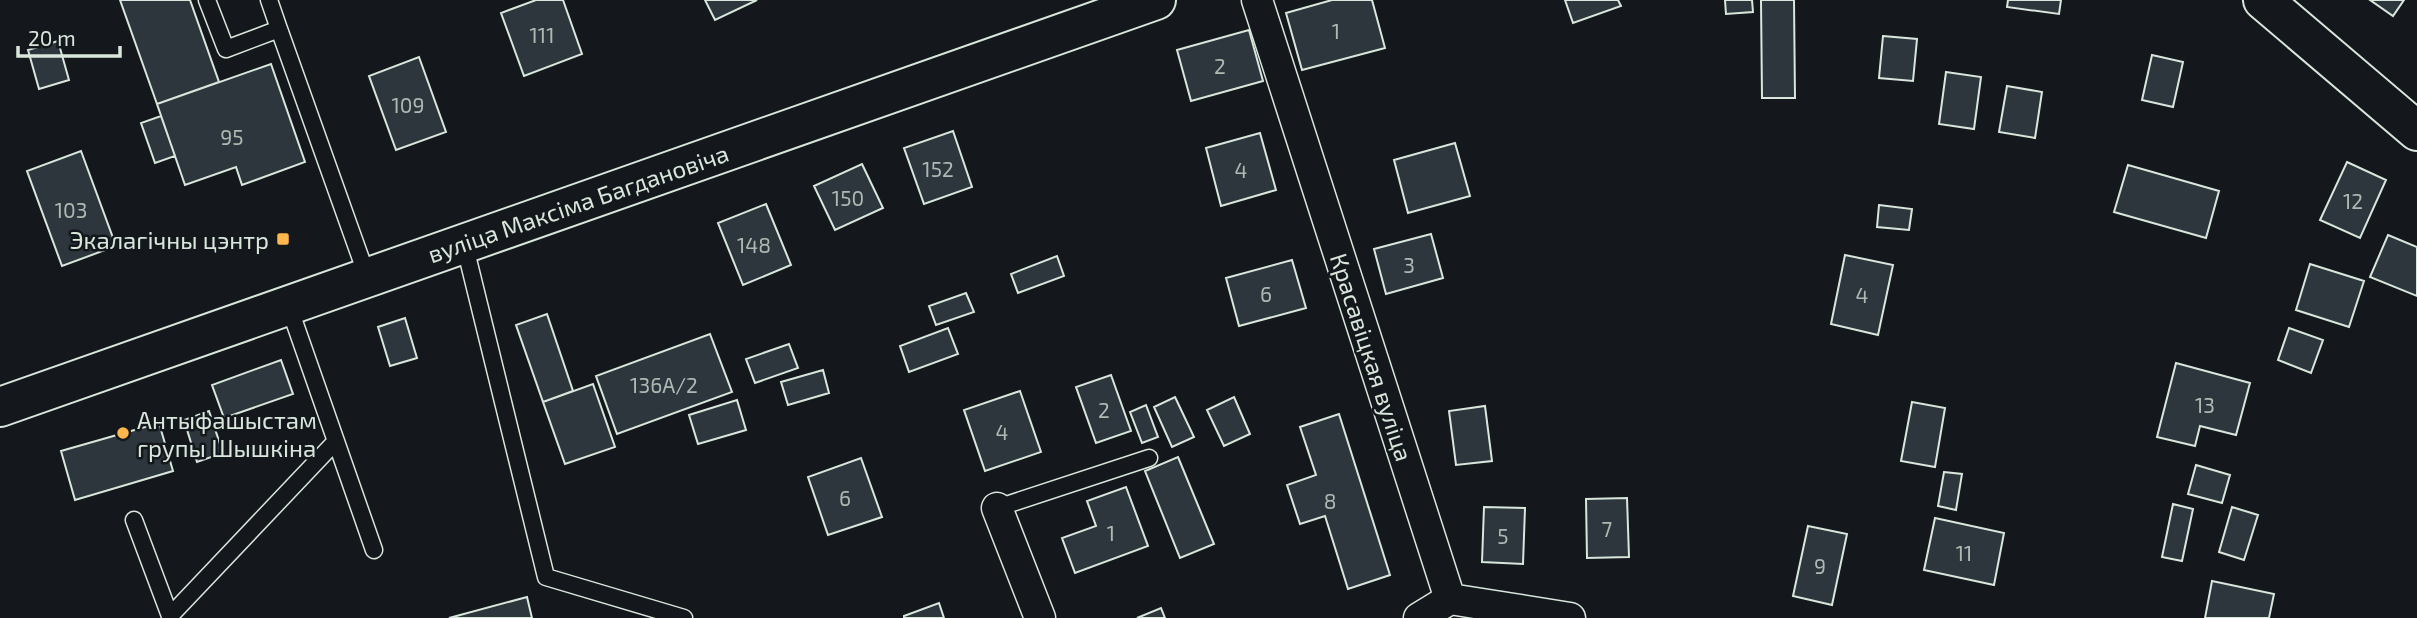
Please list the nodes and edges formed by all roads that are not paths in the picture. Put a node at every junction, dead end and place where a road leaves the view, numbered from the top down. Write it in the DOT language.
graph roads {
  1 [pos="207,0"];
  2 [pos="269,0"];
  3 [pos="1156,0"];
  4 [pos="1257,0"];
  5 [pos="2263,0"];
  6 [pos="279,29"];
  7 [pos="2417,131"];
  8 [pos="464,243"];
  9 [pos="367,276"];
  10 [pos="288,304"];
  11 [pos="0,407"];
  12 [pos="336,441"];
  13 [pos="1149,458"];
  14 [pos="997,508"];
  15 [pos="134,520"];
  16 [pos="374,551"];
  17 [pos="1450,599"];
  18 [pos="684,618"];
  19 [pos="1040,618"];
  20 [pos="1419,618"];
  21 [pos="1570,618"];
  1 -- 6 [label="lane"];
  2 -- 6 [label="lane"];
  3 -- 8 [label="main road, вуліца Максіма Багдановіча"];
  4 -- 17 [label="street, Красавіцкая вуліца"];
  5 -- 7 [label="main road"];
  6 -- 9 [label="lane"];
  8 -- 9 [label="main road, вуліца Максіма Багдановіча"];
  8 -- 18 [label="lane"];
  9 -- 10 [label="main road, вуліца Максіма Багдановіча"];
  10 -- 11 [label="main road, вуліца Максіма Багдановіча"];
  10 -- 12 [label="lane"];
  12 -- 15 [label="lane"];
  12 -- 16 [label="lane"];
  13 -- 14 [label="lane"];
  14 -- 19 [label="street"];
  17 -- 20 [label="street"];
  17 -- 21 [label="street"];
}
